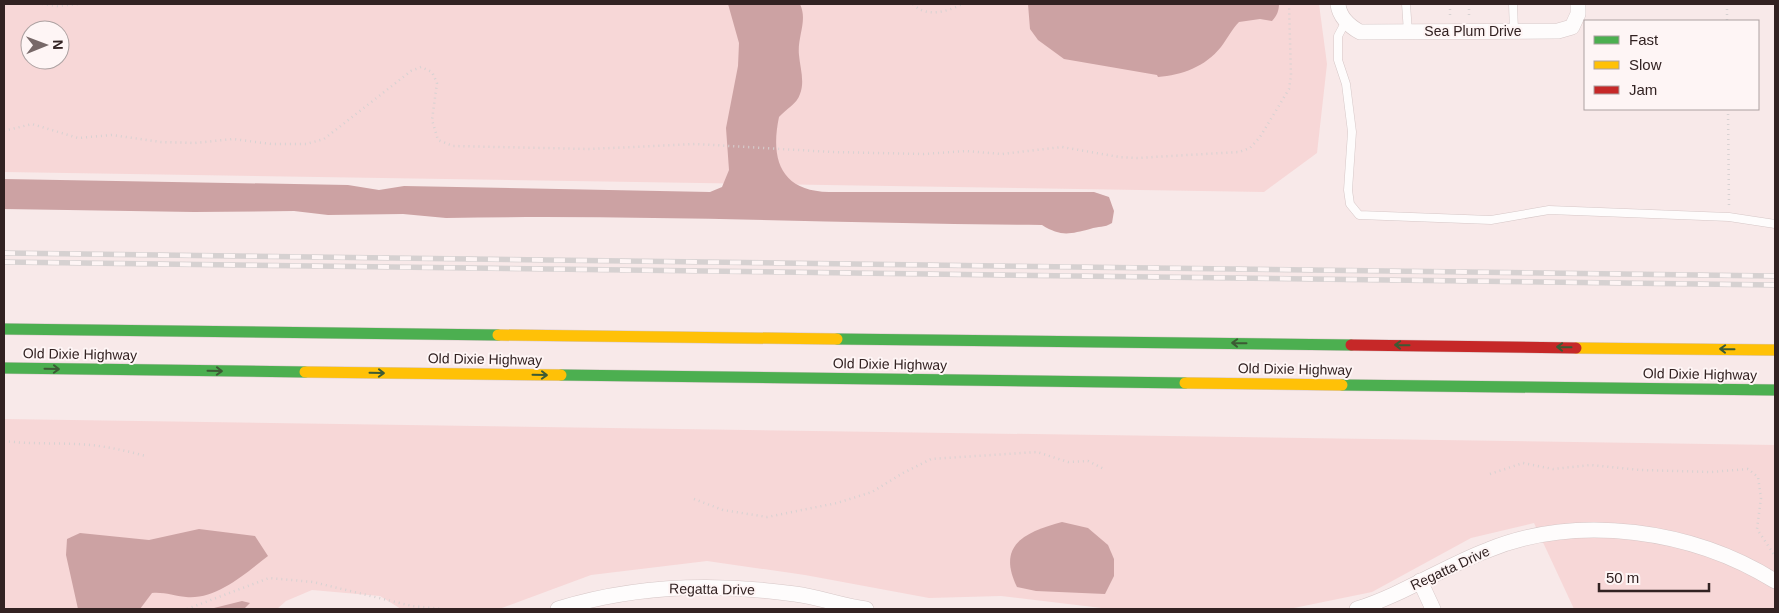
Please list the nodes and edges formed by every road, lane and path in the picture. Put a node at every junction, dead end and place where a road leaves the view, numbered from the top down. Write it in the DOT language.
graph roads {
  1 [pos="42,4"];
  2 [pos="79,4"];
  3 [pos="913,4"];
  4 [pos="962,4"];
  5 [pos="1290,4"];
  6 [pos="1338,4"];
  7 [pos="1406,4"];
  8 [pos="1450,4"];
  9 [pos="1469,4"];
  10 [pos="1513,4"];
  11 [pos="1578,4"];
  12 [pos="1727,4"];
  13 [pos="1450,18"];
  14 [pos="1469,18"];
  15 [pos="1727,20"];
  16 [pos="1349,24"];
  17 [pos="1514,31"];
  18 [pos="1408,32"];
  19 [pos="1728,110"];
  20 [pos="4,131"];
  21 [pos="1729,217"];
  22 [pos="1775,224"];
  23 [pos="4,329"];
  24 [pos="1775,350"];
  25 [pos="4,368"];
  26 [pos="1775,390"];
  27 [pos="4,441"];
  28 [pos="146,456"];
  29 [pos="1104,469"];
  30 [pos="1490,474"];
  31 [pos="694,499"];
  32 [pos="1775,556"];
  33 [pos="1775,581"];
  34 [pos="1420,582"];
  35 [pos="187,609"];
  36 [pos="443,609"];
  37 [pos="558,609"];
  38 [pos="866,609"];
  39 [pos="1357,609"];
  40 [pos="1433,609"];
  1 -- 2 [label="path"];
  3 -- 4 [label="path"];
  5 -- 20 [label="path"];
  6 -- 16 [label="street"];
  7 -- 18 [label="lane"];
  8 -- 13 [label="path"];
  9 -- 14 [label="path"];
  10 -- 17 [label="lane"];
  11 -- 17 [label="street, Sea Plum Drive"];
  12 -- 15 [label="path"];
  16 -- 18 [label="street, Sea Plum Drive"];
  16 -- 21 [label="lane"];
  17 -- 18 [label="street, Sea Plum Drive"];
  19 -- 21 [label="path"];
  21 -- 22 [label="lane"];
  24 -- 23 [label="main road, Old Dixie Highway, one-way"];
  25 -- 26 [label="main road, Old Dixie Highway, one-way"];
  27 -- 28 [label="path"];
  29 -- 31 [label="path"];
  30 -- 32 [label="path"];
  33 -- 34 [label="street, Regatta Drive"];
  34 -- 39 [label="street, Regatta Drive"];
  34 -- 40 [label="street"];
  35 -- 36 [label="path"];
  37 -- 38 [label="street, Regatta Drive"];
}
